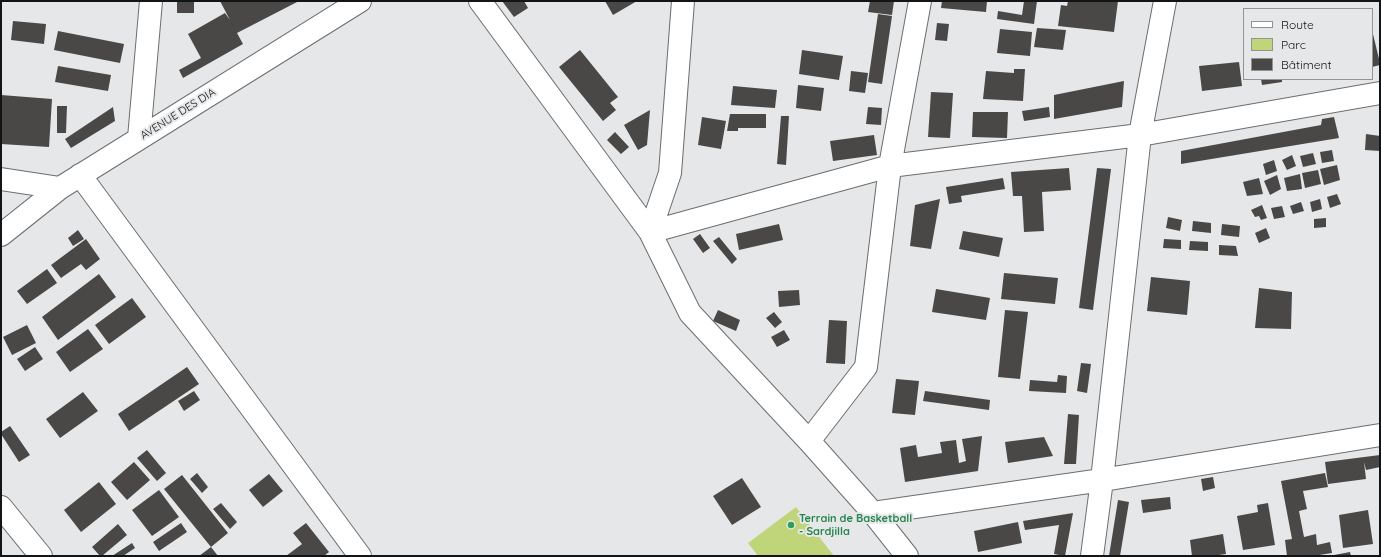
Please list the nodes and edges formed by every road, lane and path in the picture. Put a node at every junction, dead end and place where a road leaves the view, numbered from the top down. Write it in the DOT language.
graph roads {
  1 [pos="151,1"];
  2 [pos="360,1"];
  3 [pos="480,1"];
  4 [pos="683,1"];
  5 [pos="920,1"];
  6 [pos="1165,1"];
  7 [pos="1380,93"];
  8 [pos="1140,135"];
  9 [pos="139,138"];
  10 [pos="890,166"];
  11 [pos="80,175"];
  12 [pos="1,178"];
  13 [pos="60,188"];
  14 [pos="650,232"];
  15 [pos="1,235"];
  16 [pos="1380,435"];
  17 [pos="809,441"];
  18 [pos="1102,480"];
  19 [pos="1,507"];
  20 [pos="873,513"];
  21 [pos="41,556"];
  22 [pos="360,556"];
  23 [pos="907,556"];
  24 [pos="1092,556"];
  1 -- 9 [label="street"];
  2 -- 9 [label="street, AVENUE DES DIA"];
  3 -- 14 [label="street"];
  4 -- 14 [label="street"];
  5 -- 10 [label="street"];
  6 -- 8 [label="street"];
  7 -- 8 [label="street"];
  8 -- 10 [label="street"];
  8 -- 18 [label="street"];
  9 -- 11 [label="street, AVENUE DES DIA"];
  10 -- 14 [label="street"];
  10 -- 17 [label="street"];
  11 -- 13 [label="street, AVENUE DES DIA"];
  11 -- 22 [label="street"];
  12 -- 13 [label="street"];
  13 -- 15 [label="street, AVENUE DES DIA"];
  14 -- 17 [label="street"];
  16 -- 18 [label="street"];
  17 -- 20 [label="street"];
  18 -- 20 [label="street"];
  18 -- 24 [label="street"];
  19 -- 21 [label="street"];
  20 -- 23 [label="street"];
}
